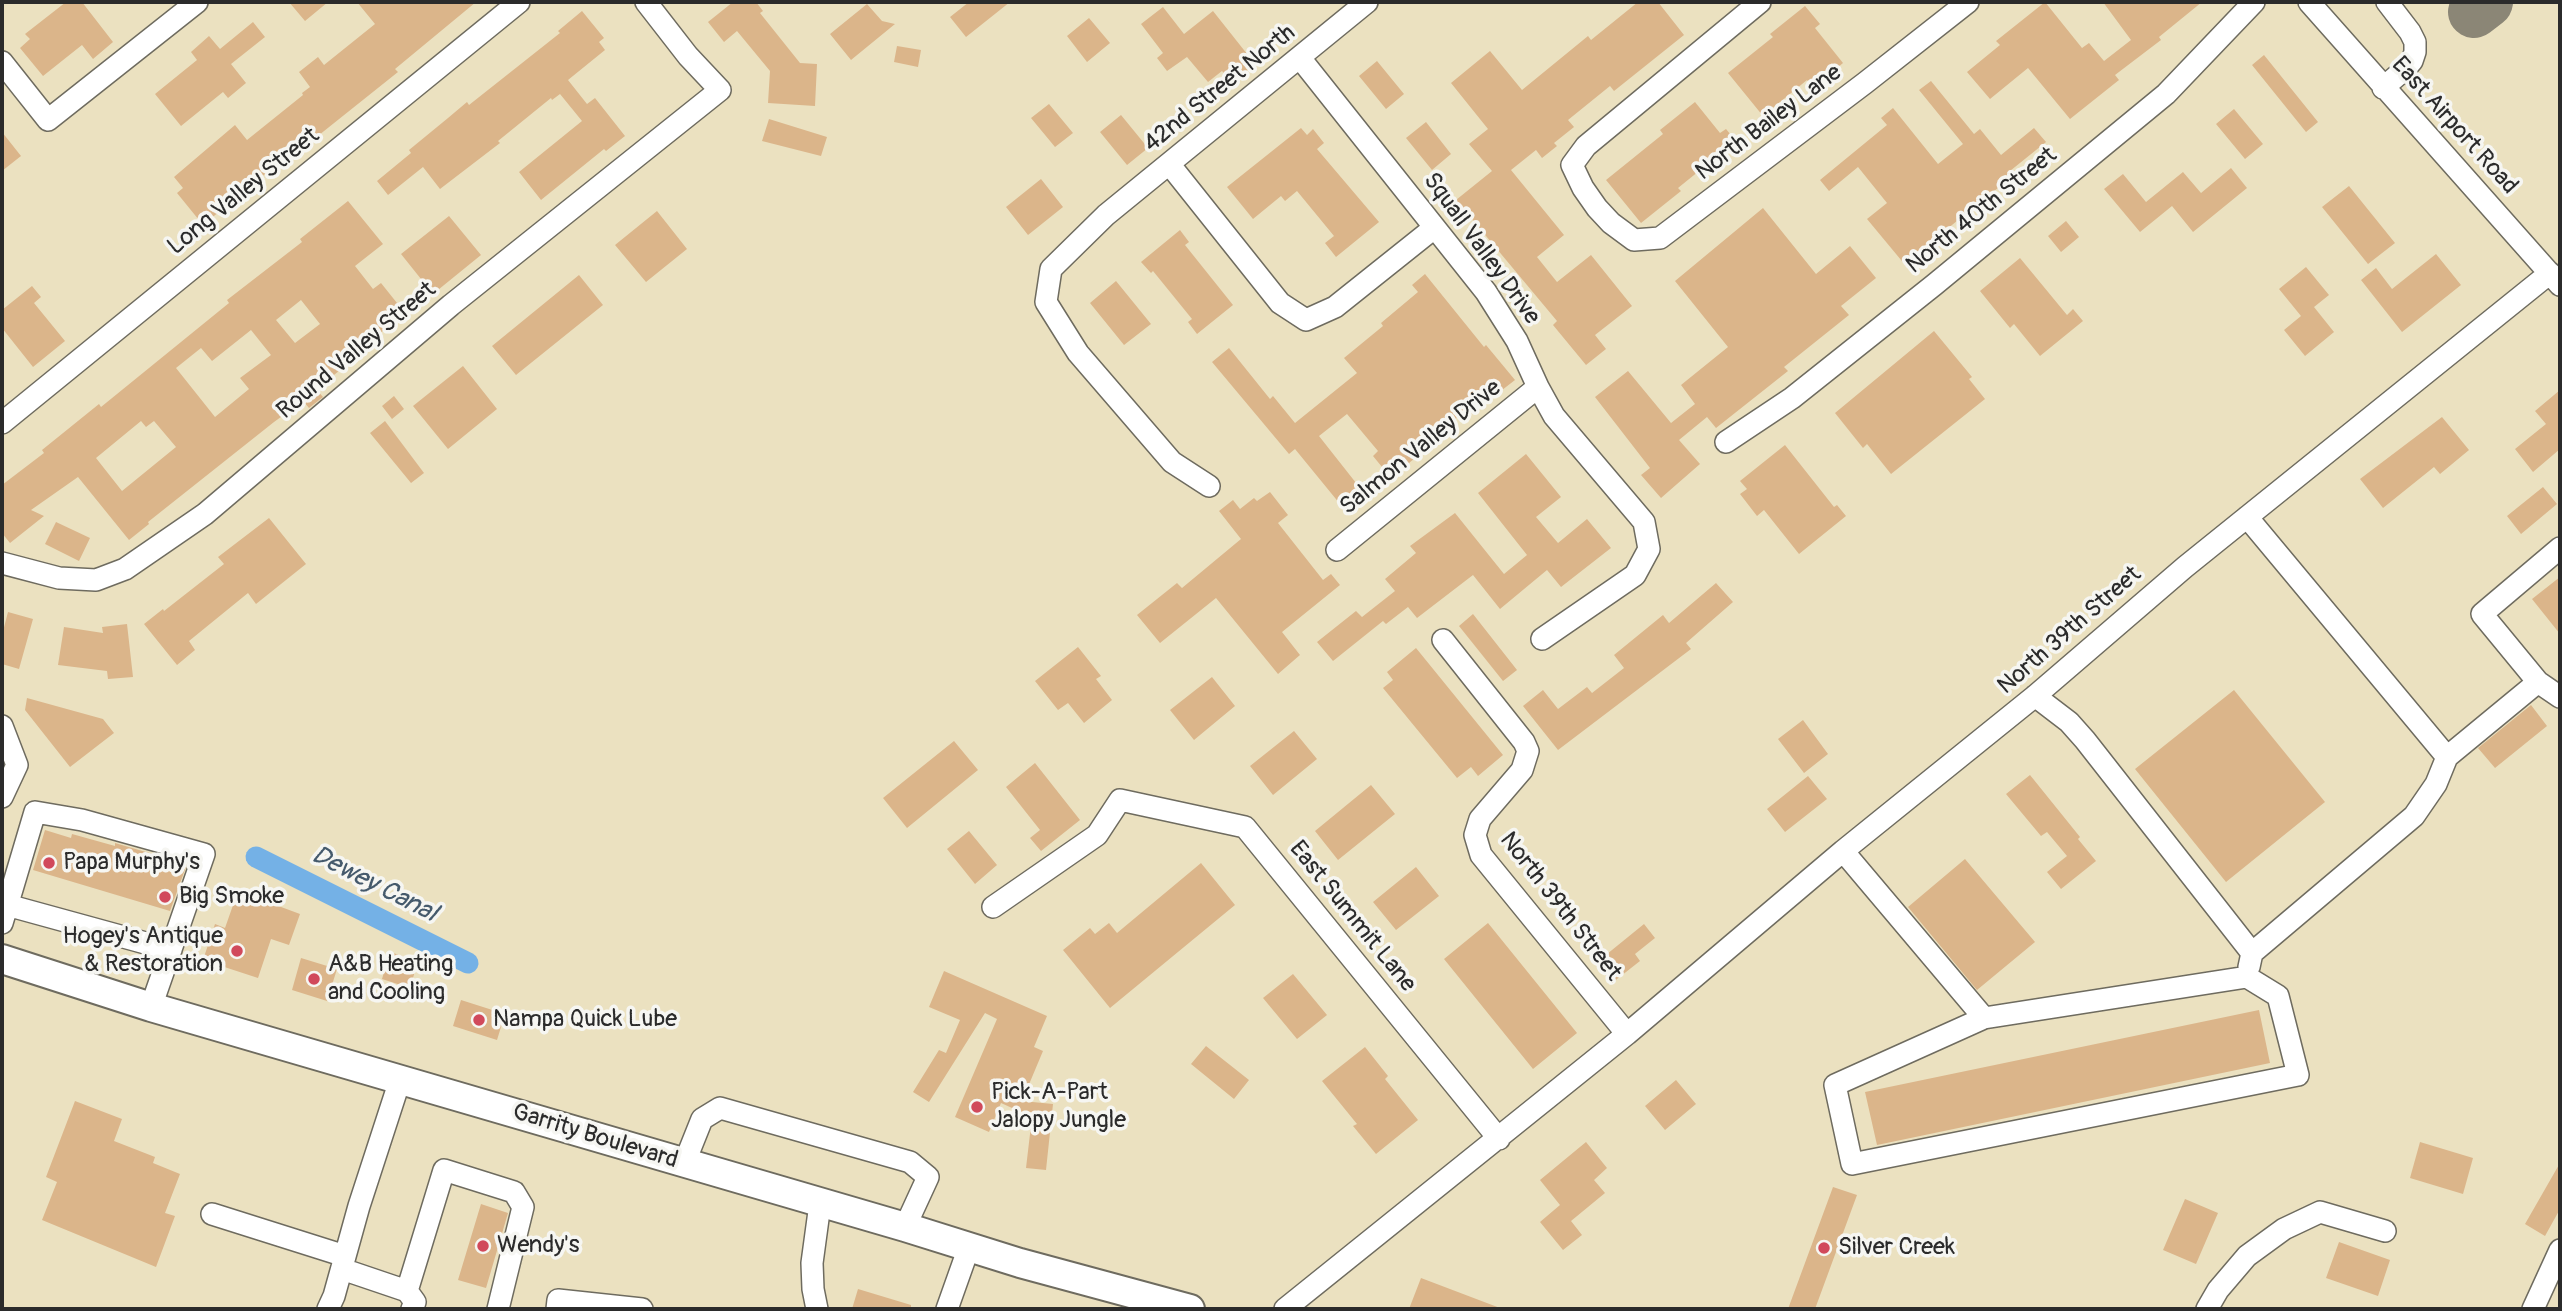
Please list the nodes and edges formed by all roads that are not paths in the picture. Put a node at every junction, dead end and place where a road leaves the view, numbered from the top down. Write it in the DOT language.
graph roads {
  1 [pos="197,2"];
  2 [pos="519,2"];
  3 [pos="1367,2"];
  4 [pos="1760,2"];
  5 [pos="1968,2"];
  6 [pos="2254,2"];
  7 [pos="2309,2"];
  8 [pos="2387,2"];
  9 [pos="656,5"];
  10 [pos="1300,58"];
  11 [pos="2,62"];
  12 [pos="2383,88"];
  13 [pos="1170,164"];
  14 [pos="1434,228"];
  15 [pos="2555,279"];
  16 [pos="1538,387"];
  17 [pos="6,412"];
  18 [pos="1726,442"];
  19 [pos="1209,486"];
  20 [pos="2247,517"];
  21 [pos="2560,548"];
  22 [pos="1337,550"];
  23 [pos="2,564"];
  24 [pos="1542,639"];
  25 [pos="1443,640"];
  26 [pos="2538,682"];
  27 [pos="2035,696"];
  28 [pos="2560,697"];
  29 [pos="2,726"];
  30 [pos="2447,757"];
  31 [pos="2,797"];
  32 [pos="1843,851"];
  33 [pos="993,907"];
  34 [pos="4,914"];
  35 [pos="171,950"];
  36 [pos="2252,953"];
  37 [pos="2,959"];
  38 [pos="2247,977"];
  39 [pos="151,1007"];
  40 [pos="1984,1018"];
  41 [pos="1628,1034"];
  42 [pos="400,1080"];
  43 [pos="1499,1139"];
  44 [pos="684,1164"];
  45 [pos="820,1204"];
  46 [pos="212,1214"];
  47 [pos="905,1227"];
  48 [pos="2385,1231"];
  49 [pos="968,1247"];
  50 [pos="2560,1250"];
  51 [pos="343,1263"];
  52 [pos="2553,1282"];
  53 [pos="410,1300"];
  54 [pos="328,1309"];
  55 [pos="498,1309"];
  56 [pos="557,1309"];
  57 [pos="642,1309"];
  58 [pos="817,1309"];
  59 [pos="947,1309"];
  60 [pos="1190,1309"];
  61 [pos="1285,1309"];
  62 [pos="2207,1309"];
  63 [pos="2533,1309"];
  1 -- 11 [label="street"];
  2 -- 17 [label="street, Long Valley Street"];
  3 -- 10 [label="street, 42nd Street North"];
  4 -- 5 [label="street, North Bailey Lane"];
  6 -- 18 [label="street, North 40th Street"];
  7 -- 12 [label="street, East Airport Road"];
  8 -- 12 [label="street"];
  9 -- 23 [label="street, Round Valley Street"];
  10 -- 13 [label="street, 42nd Street North"];
  10 -- 14 [label="street, Squall Valley Drive"];
  12 -- 15 [label="street, East Airport Road"];
  13 -- 14 [label="street"];
  13 -- 19 [label="street, 42nd Street North"];
  14 -- 16 [label="street, Squall Valley Drive"];
  15 -- 20 [label="street, North 39th Street"];
  16 -- 22 [label="street, Salmon Valley Drive"];
  16 -- 24 [label="street, Squall Valley Drive"];
  20 -- 27 [label="street, North 39th Street"];
  20 -- 30 [label="street"];
  21 -- 26 [label="street"];
  25 -- 41 [label="street, North 39th Street"];
  26 -- 28 [label="street"];
  26 -- 30 [label="street"];
  27 -- 32 [label="street, North 39th Street"];
  27 -- 36 [label="street"];
  29 -- 31 [label="street"];
  30 -- 36 [label="street"];
  32 -- 40 [label="street"];
  32 -- 41 [label="street, North 39th Street"];
  33 -- 43 [label="street, East Summit Lane"];
  34 -- 35 [label="street"];
  34 -- 35 [label="street"];
  35 -- 39 [label="street"];
  36 -- 38 [label="street"];
  37 -- 39 [label="main road, Garrity Boulevard"];
  38 -- 40 [label="street"];
  38 -- 40 [label="street"];
  39 -- 42 [label="main road, Garrity Boulevard"];
  41 -- 43 [label="street, North 39th Street"];
  42 -- 44 [label="main road, Garrity Boulevard"];
  42 -- 51 [label="street"];
  43 -- 61 [label="street, North 39th Street"];
  44 -- 45 [label="main road, Garrity Boulevard"];
  44 -- 47 [label="street"];
  45 -- 47 [label="main road, Garrity Boulevard"];
  45 -- 58 [label="street"];
  46 -- 51 [label="street"];
  47 -- 49 [label="main road, Garrity Boulevard"];
  48 -- 62 [label="street"];
  49 -- 59 [label="street"];
  49 -- 60 [label="main road, Garrity Boulevard"];
  50 -- 52 [label="street"];
  51 -- 53 [label="street"];
  51 -- 54 [label="street"];
  52 -- 63 [label="street"];
  53 -- 55 [label="street"];
  56 -- 57 [label="street"];
}
